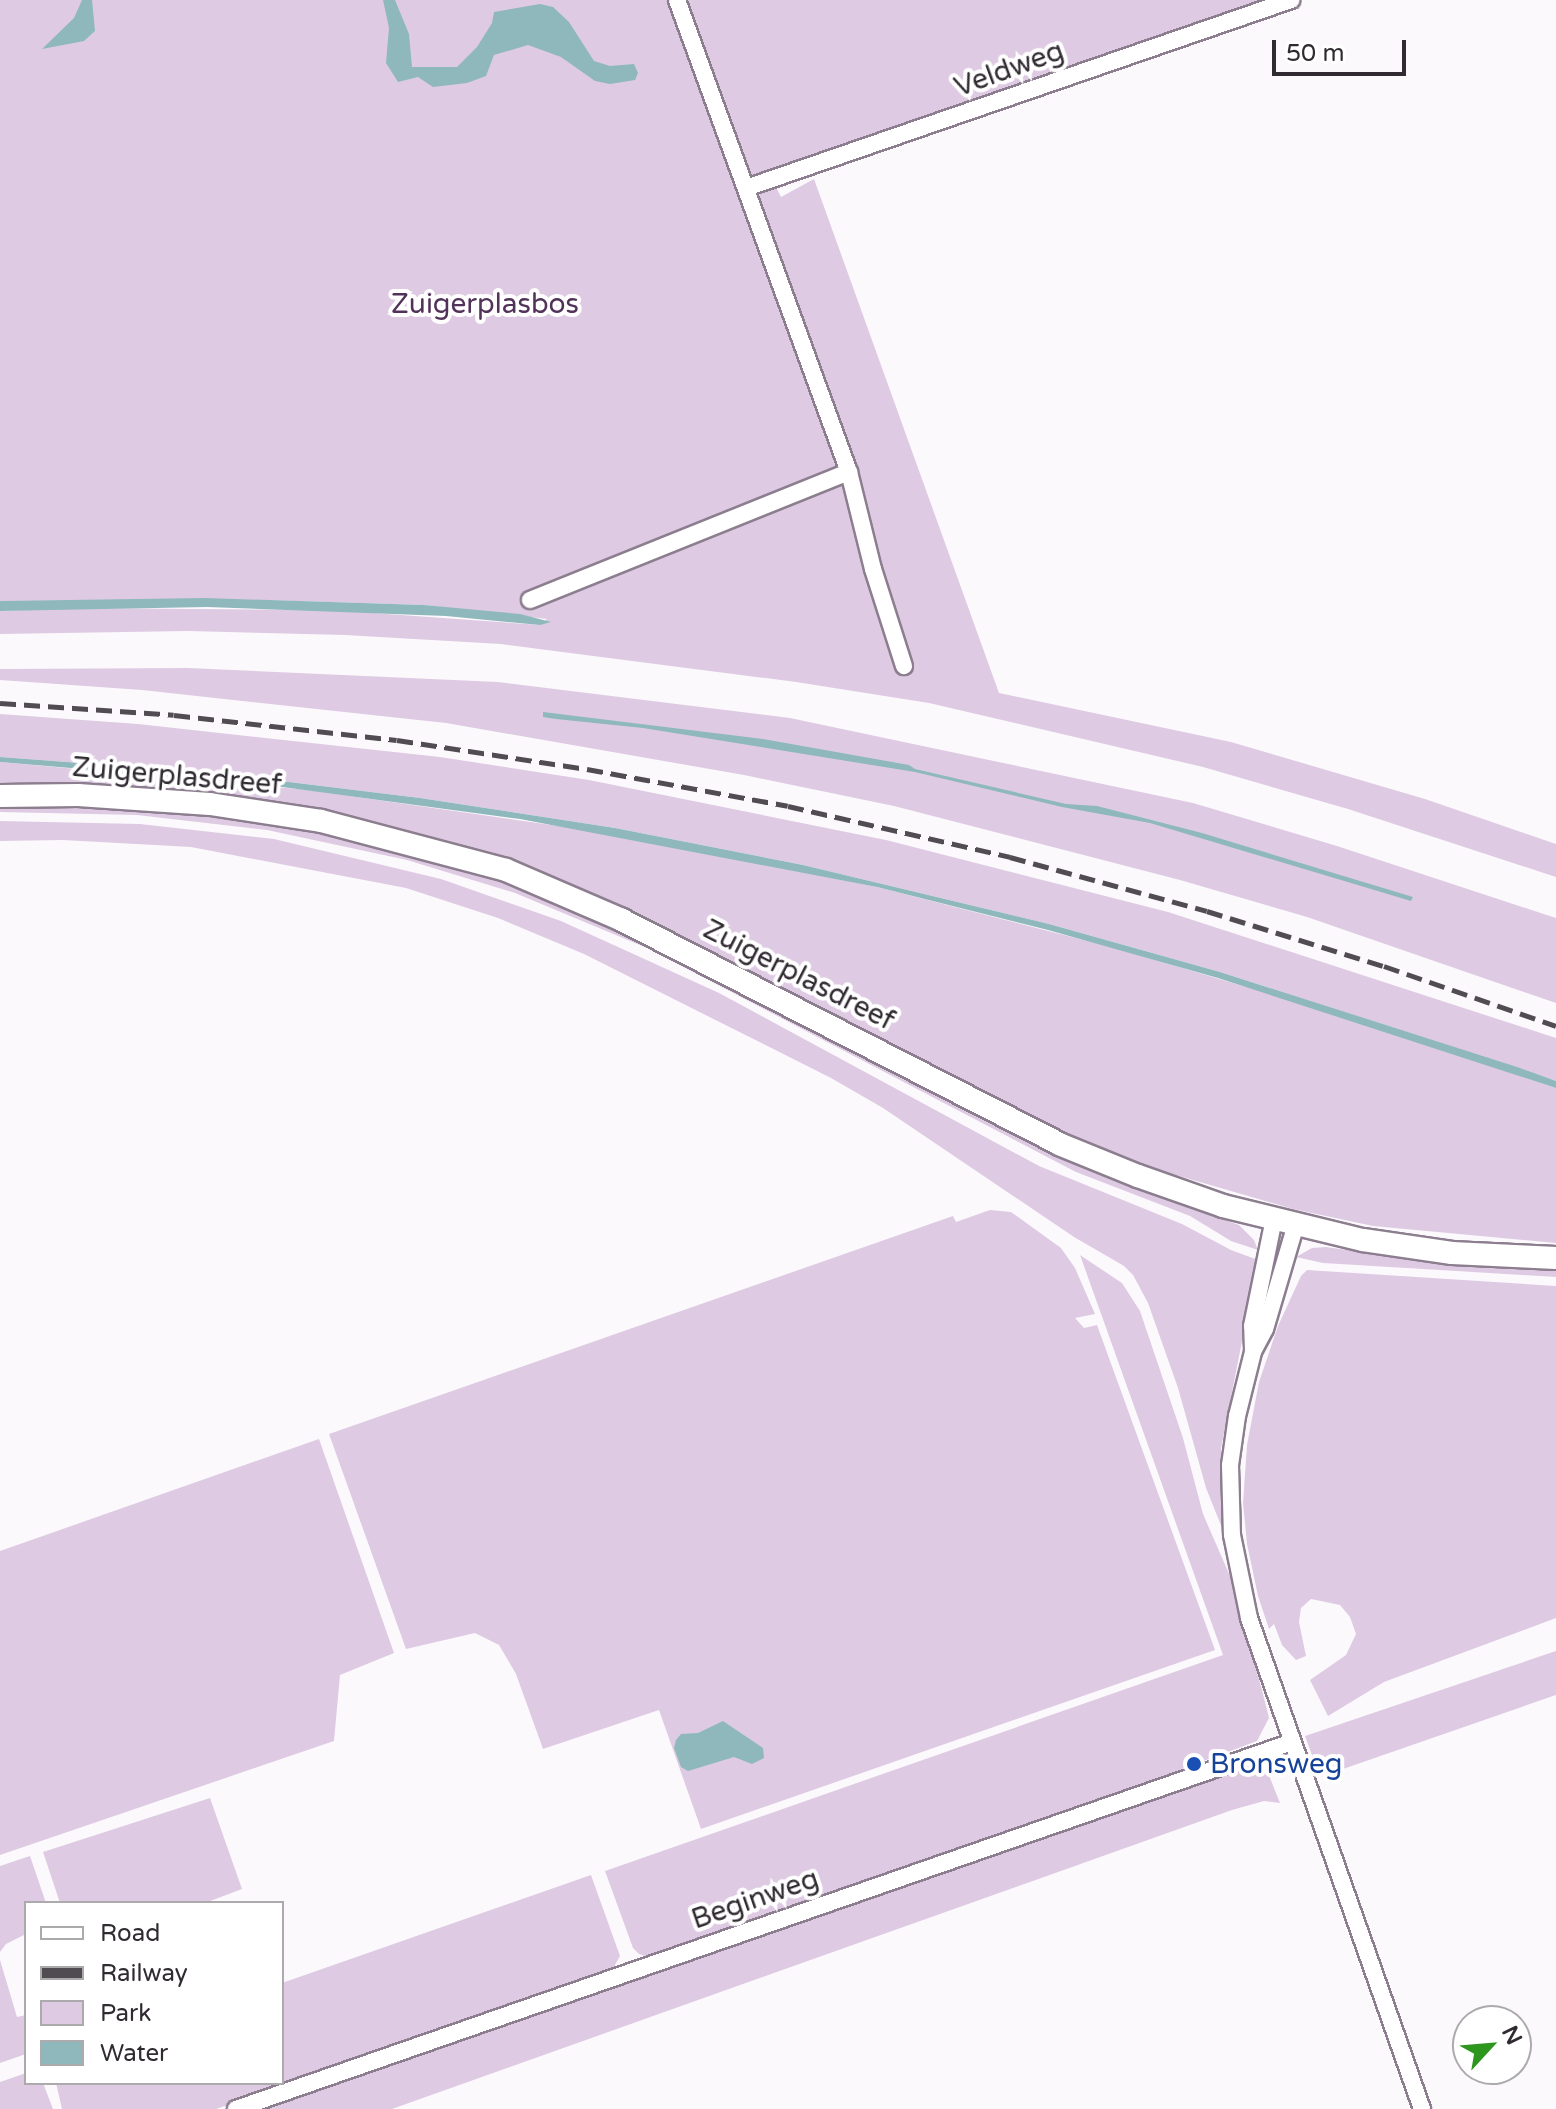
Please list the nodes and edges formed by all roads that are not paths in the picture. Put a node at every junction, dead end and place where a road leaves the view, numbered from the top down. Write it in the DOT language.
graph roads {
  1 [pos="677,0"];
  2 [pos="1291,0"];
  3 [pos="746,188"];
  4 [pos="849,472"];
  5 [pos="530,600"];
  6 [pos="904,666"];
  7 [pos="0,796"];
  8 [pos="1285,1222"];
  9 [pos="1556,1258"];
  10 [pos="1292,1742"];
  11 [pos="236,2109"];
  12 [pos="1422,2109"];
  1 -- 3 [label="street"];
  2 -- 3 [label="street, Veldweg"];
  3 -- 4 [label="street"];
  4 -- 5 [label="street"];
  4 -- 6 [label="street"];
  7 -- 8 [label="main road, Zuigerplasdreef"];
  8 -- 9 [label="main road, Zuigerplasdreef"];
  8 -- 10 [label="street"];
  10 -- 11 [label="street, Beginweg"];
  10 -- 12 [label="street"];
}
